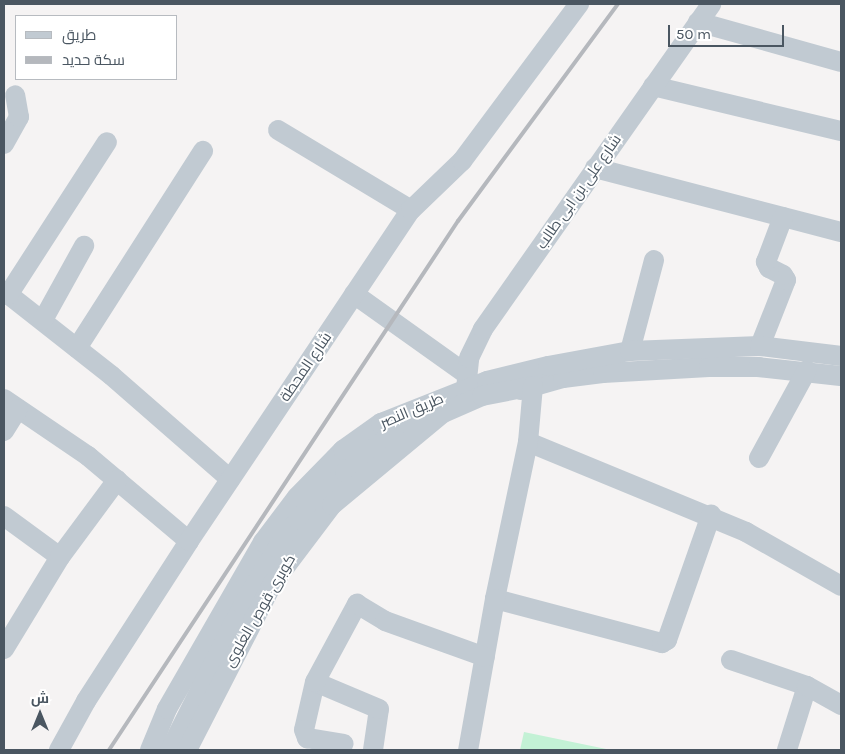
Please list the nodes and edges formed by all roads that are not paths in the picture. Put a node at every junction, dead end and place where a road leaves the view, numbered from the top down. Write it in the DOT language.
graph roads {
  1 [pos="579,4"];
  2 [pos="711,4"];
  3 [pos="698,22"];
  4 [pos="841,62"];
  5 [pos="653,86"];
  6 [pos="15,95"];
  7 [pos="278,130"];
  8 [pos="841,130"];
  9 [pos="107,142"];
  10 [pos="4,144"];
  11 [pos="203,150"];
  12 [pos="595,168"];
  13 [pos="411,210"];
  14 [pos="782,217"];
  15 [pos="841,232"];
  16 [pos="84,246"];
  17 [pos="654,260"];
  18 [pos="6,293"];
  19 [pos="354,294"];
  20 [pos="42,320"];
  21 [pos="760,346"];
  22 [pos="77,348"];
  23 [pos="630,352"];
  24 [pos="841,356"];
  25 [pos="807,370"];
  26 [pos="841,376"];
  27 [pos="466,381"];
  28 [pos="533,386"];
  29 [pos="433,401"];
  30 [pos="11,404"];
  31 [pos="4,431"];
  32 [pos="528,442"];
  33 [pos="376,456"];
  34 [pos="759,458"];
  35 [pos="230,478"];
  36 [pos="117,480"];
  37 [pos="711,515"];
  38 [pos="4,516"];
  39 [pos="189,540"];
  40 [pos="60,557"];
  41 [pos="841,586"];
  42 [pos="495,599"];
  43 [pos="4,649"];
  44 [pos="485,657"];
  45 [pos="731,660"];
  46 [pos="315,682"];
  47 [pos="806,686"];
  48 [pos="841,704"];
  49 [pos="344,744"];
  50 [pos="59,750"];
  51 [pos="150,750"];
  52 [pos="170,750"];
  53 [pos="187,750"];
  54 [pos="200,750"];
  55 [pos="373,750"];
  56 [pos="468,750"];
  57 [pos="787,750"];
  1 -- 13 [label="street, شارع المحطة"];
  2 -- 3 [label="street, شارع على بن ابى طالب"];
  3 -- 4 [label="street"];
  3 -- 5 [label="street, شارع على بن ابى طالب"];
  5 -- 8 [label="street"];
  5 -- 12 [label="street, شارع على بن ابى طالب"];
  6 -- 10 [label="street"];
  7 -- 13 [label="street"];
  9 -- 18 [label="street"];
  11 -- 22 [label="street"];
  12 -- 14 [label="street"];
  12 -- 27 [label="street, شارع على بن ابى طالب"];
  13 -- 19 [label="street, شارع المحطة"];
  14 -- 15 [label="street"];
  14 -- 21 [label="street"];
  16 -- 20 [label="street"];
  17 -- 23 [label="street"];
  18 -- 20 [label="street"];
  19 -- 27 [label="street"];
  19 -- 35 [label="street, شارع المحطة"];
  20 -- 22 [label="street"];
  21 -- 23 [label="street, طريق النصر"];
  21 -- 24 [label="street, طريق النصر"];
  22 -- 35 [label="street"];
  23 -- 27 [label="street, طريق النصر"];
  25 -- 26 [label="street, طريق النصر"];
  25 -- 28 [label="street, طريق النصر"];
  25 -- 34 [label="street"];
  27 -- 29 [label="street, طريق النصر"];
  28 -- 32 [label="street"];
  28 -- 33 [label="street, كوبرى قوص العلوى"];
  28 -- 54 [label="street, طريق النصر"];
  29 -- 33 [label="street, كوبرى قوص العلوى"];
  29 -- 51 [label="street, طريق النصر"];
  30 -- 31 [label="street"];
  30 -- 36 [label="street"];
  32 -- 37 [label="street"];
  32 -- 42 [label="street"];
  33 -- 52 [label="street, كوبرى قوص العلوى"];
  33 -- 53 [label="street, كوبرى قوص العلوى"];
  35 -- 39 [label="street, شارع المحطة"];
  36 -- 39 [label="street"];
  36 -- 40 [label="street"];
  37 -- 41 [label="street"];
  37 -- 42 [label="street"];
  38 -- 40 [label="street"];
  39 -- 50 [label="street, شارع المحطة"];
  40 -- 43 [label="street"];
  42 -- 44 [label="street"];
  44 -- 46 [label="street"];
  44 -- 56 [label="street"];
  45 -- 47 [label="street"];
  46 -- 49 [label="street"];
  46 -- 55 [label="street"];
  47 -- 48 [label="street"];
  47 -- 57 [label="street"];
}
